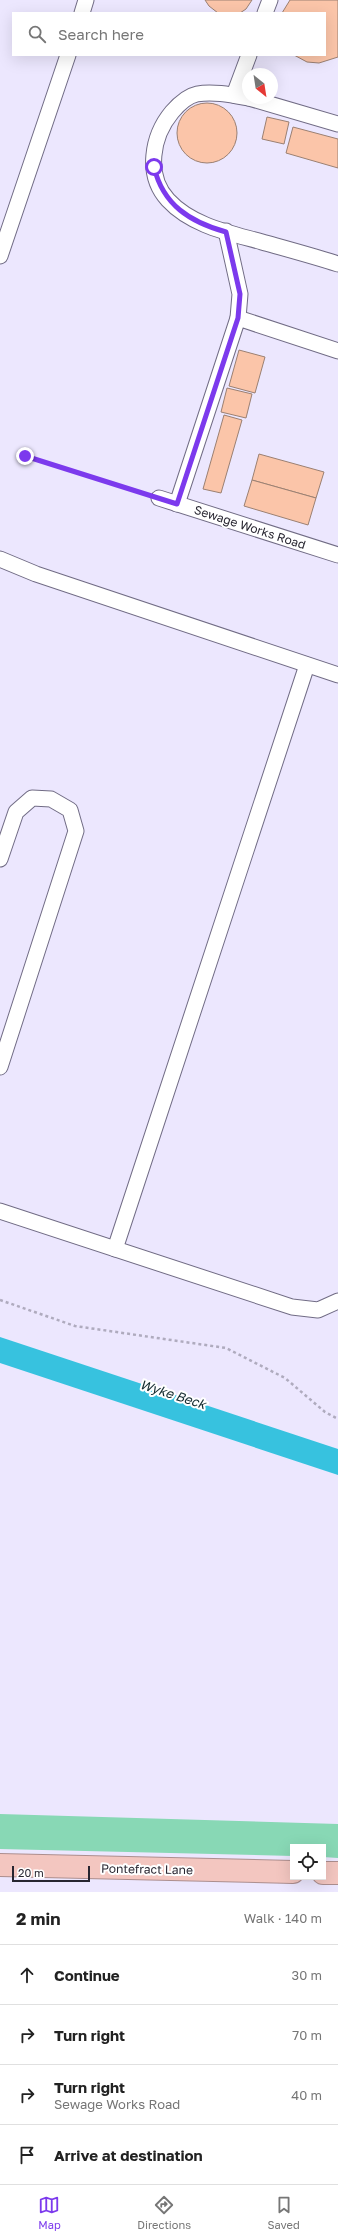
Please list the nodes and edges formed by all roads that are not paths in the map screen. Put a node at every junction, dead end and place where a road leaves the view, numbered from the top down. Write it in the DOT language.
graph roads {
  1 [pos="86,0"];
  2 [pos="270,0"];
  3 [pos="82,12"];
  4 [pos="265,12"];
  5 [pos="68,56"];
  6 [pos="249,56"];
  7 [pos="247,68"];
  8 [pos="242,97"];
  9 [pos="268,104"];
  10 [pos="338,124"];
  11 [pos="226,232"];
  12 [pos="0,256"];
  13 [pos="338,264"];
  14 [pos="238,318"];
  15 [pos="338,351"];
  16 [pos="160,498"];
  17 [pos="177,504"];
  18 [pos="338,555"];
  19 [pos="0,559"];
  20 [pos="307,665"];
  21 [pos="338,675"];
  22 [pos="0,858"];
  23 [pos="0,1067"];
  24 [pos="0,1211"];
  25 [pos="115,1249"];
  26 [pos="338,1301"];
  27 [pos="0,1865"];
  28 [pos="290,1872"];
  29 [pos="326,1873"];
  30 [pos="338,1873"];
  1 -- 3 [label="lane"];
  2 -- 4 [label="lane"];
  5 -- 12 [label="lane"];
  6 -- 7 [label="lane"];
  8 -- 11 [label="lane"];
  9 -- 10 [label="lane"];
  11 -- 13 [label="lane"];
  11 -- 14 [label="lane"];
  14 -- 15 [label="lane"];
  14 -- 17 [label="lane"];
  16 -- 17 [label="lane, Sewage Works Road"];
  17 -- 18 [label="lane, Sewage Works Road"];
  19 -- 20 [label="lane"];
  20 -- 21 [label="lane"];
  20 -- 25 [label="lane"];
  22 -- 23 [label="lane"];
  24 -- 25 [label="lane"];
  25 -- 26 [label="lane"];
  27 -- 28 [label="highway, Pontefract Lane"];
  29 -- 30 [label="highway"];
}
